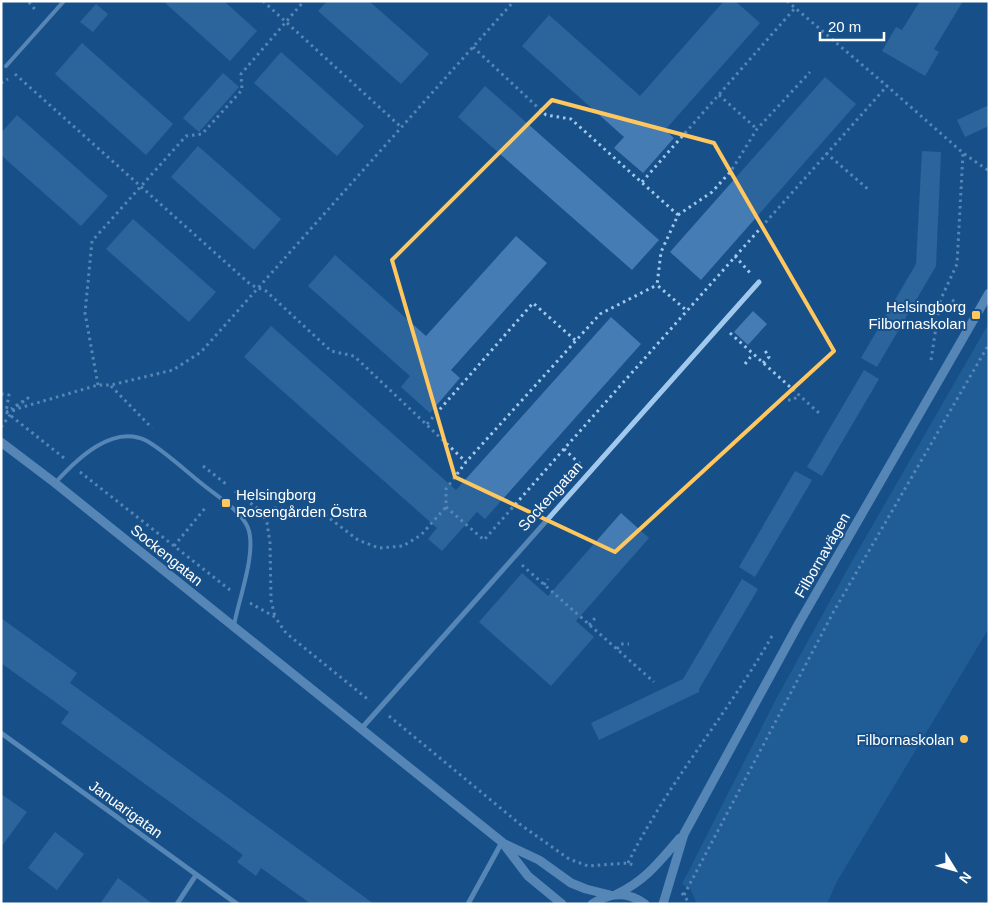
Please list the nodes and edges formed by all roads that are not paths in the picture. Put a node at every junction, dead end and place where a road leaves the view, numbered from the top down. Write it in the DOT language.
graph roads {
  1 [pos="64,1"];
  2 [pos="6,66"];
  3 [pos="759,282"];
  4 [pos="989,293"];
  5 [pos="1,442"];
  6 [pos="55,483"];
  7 [pos="233,627"];
  8 [pos="361,729"];
  9 [pos="1,733"];
  10 [pos="684,834"];
  11 [pos="502,842"];
  12 [pos="196,875"];
  13 [pos="613,895"];
  14 [pos="177,904"];
  15 [pos="237,904"];
  16 [pos="468,904"];
  17 [pos="562,904"];
  18 [pos="592,904"];
  19 [pos="644,904"];
  20 [pos="663,904"];
  1 -- 2 [label="lane"];
  3 -- 8 [label="street, Sockengatan"];
  4 -- 10 [label="street, Filbornavägen"];
  5 -- 6 [label="street, Sockengatan"];
  6 -- 7 [label="street, Sockengatan"];
  6 -- 7 [label="lane"];
  7 -- 8 [label="street, Sockengatan"];
  8 -- 11 [label="street, Sockengatan"];
  9 -- 12 [label="street, Januarigatan"];
  10 -- 13 [label="street, Filbornavägen"];
  10 -- 20 [label="street, Filbornavägen"];
  11 -- 13 [label="street, Sockengatan"];
  11 -- 16 [label="street"];
  11 -- 17 [label="street, Sockengatan"];
  12 -- 14 [label="street"];
  12 -- 15 [label="street, Januarigatan"];
  13 -- 18 [label="street, Filbornavägen"];
  13 -- 19 [label="street"];
}
